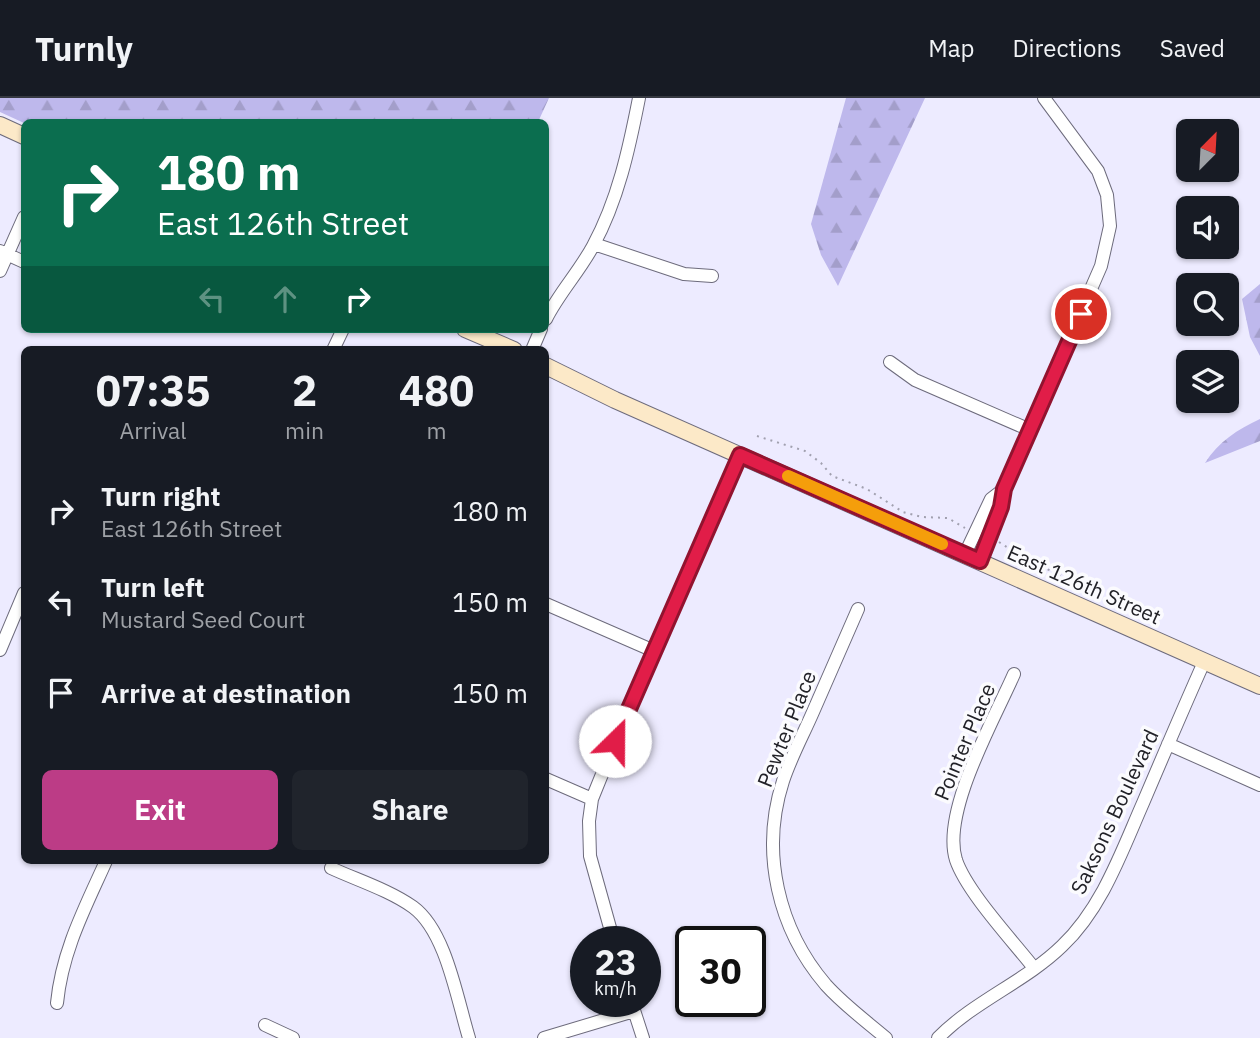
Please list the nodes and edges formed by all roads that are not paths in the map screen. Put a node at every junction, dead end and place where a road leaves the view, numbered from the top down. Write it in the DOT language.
graph roads {
  1 [pos="639,98"];
  2 [pos="1044,98"];
  3 [pos="0,125"];
  4 [pos="21,135"];
  5 [pos="21,223"];
  6 [pos="594,244"];
  7 [pos="4,253"];
  8 [pos="21,261"];
  9 [pos="0,271"];
  10 [pos="712,276"];
  11 [pos="549,314"];
  12 [pos="475,333"];
  13 [pos="505,346"];
  14 [pos="890,362"];
  15 [pos="549,367"];
  16 [pos="1030,430"];
  17 [pos="740,455"];
  18 [pos="972,557"];
  19 [pos="21,600"];
  20 [pos="549,605"];
  21 [pos="858,609"];
  22 [pos="0,650"];
  23 [pos="654,651"];
  24 [pos="1204,662"];
  25 [pos="1014,674"];
  26 [pos="1260,686"];
  27 [pos="1168,744"];
  28 [pos="549,780"];
  29 [pos="1260,785"];
  30 [pos="592,799"];
  31 [pos="105,864"];
  32 [pos="331,868"];
  33 [pos="610,926"];
  34 [pos="1034,968"];
  35 [pos="57,1003"];
  36 [pos="602,1017"];
  37 [pos="636,1017"];
  38 [pos="265,1025"];
  39 [pos="293,1038"];
  40 [pos="469,1038"];
  41 [pos="544,1038"];
  42 [pos="643,1038"];
  43 [pos="886,1038"];
  44 [pos="938,1038"];
  1 -- 6 [label="street"];
  2 -- 16 [label="street"];
  3 -- 4 [label="main road"];
  5 -- 7 [label="street"];
  6 -- 10 [label="street"];
  6 -- 11 [label="street"];
  7 -- 8 [label="street"];
  7 -- 9 [label="street"];
  12 -- 13 [label="main road"];
  14 -- 16 [label="street"];
  15 -- 17 [label="main road, East 126th Street"];
  16 -- 18 [label="street"];
  17 -- 18 [label="main road, East 126th Street"];
  17 -- 23 [label="street"];
  18 -- 24 [label="main road, East 126th Street"];
  19 -- 22 [label="street"];
  20 -- 23 [label="street"];
  21 -- 43 [label="street, Pewter Place"];
  23 -- 30 [label="street"];
  24 -- 26 [label="main road, East 126th Street"];
  24 -- 27 [label="street, Saksons Boulevard"];
  25 -- 34 [label="street, Pointer Place"];
  27 -- 29 [label="street"];
  27 -- 34 [label="street, Saksons Boulevard"];
  28 -- 30 [label="street"];
  30 -- 33 [label="street"];
  31 -- 35 [label="street"];
  32 -- 40 [label="street"];
  34 -- 44 [label="street, Saksons Boulevard"];
  36 -- 41 [label="street"];
  37 -- 42 [label="street"];
  38 -- 39 [label="street"];
}
